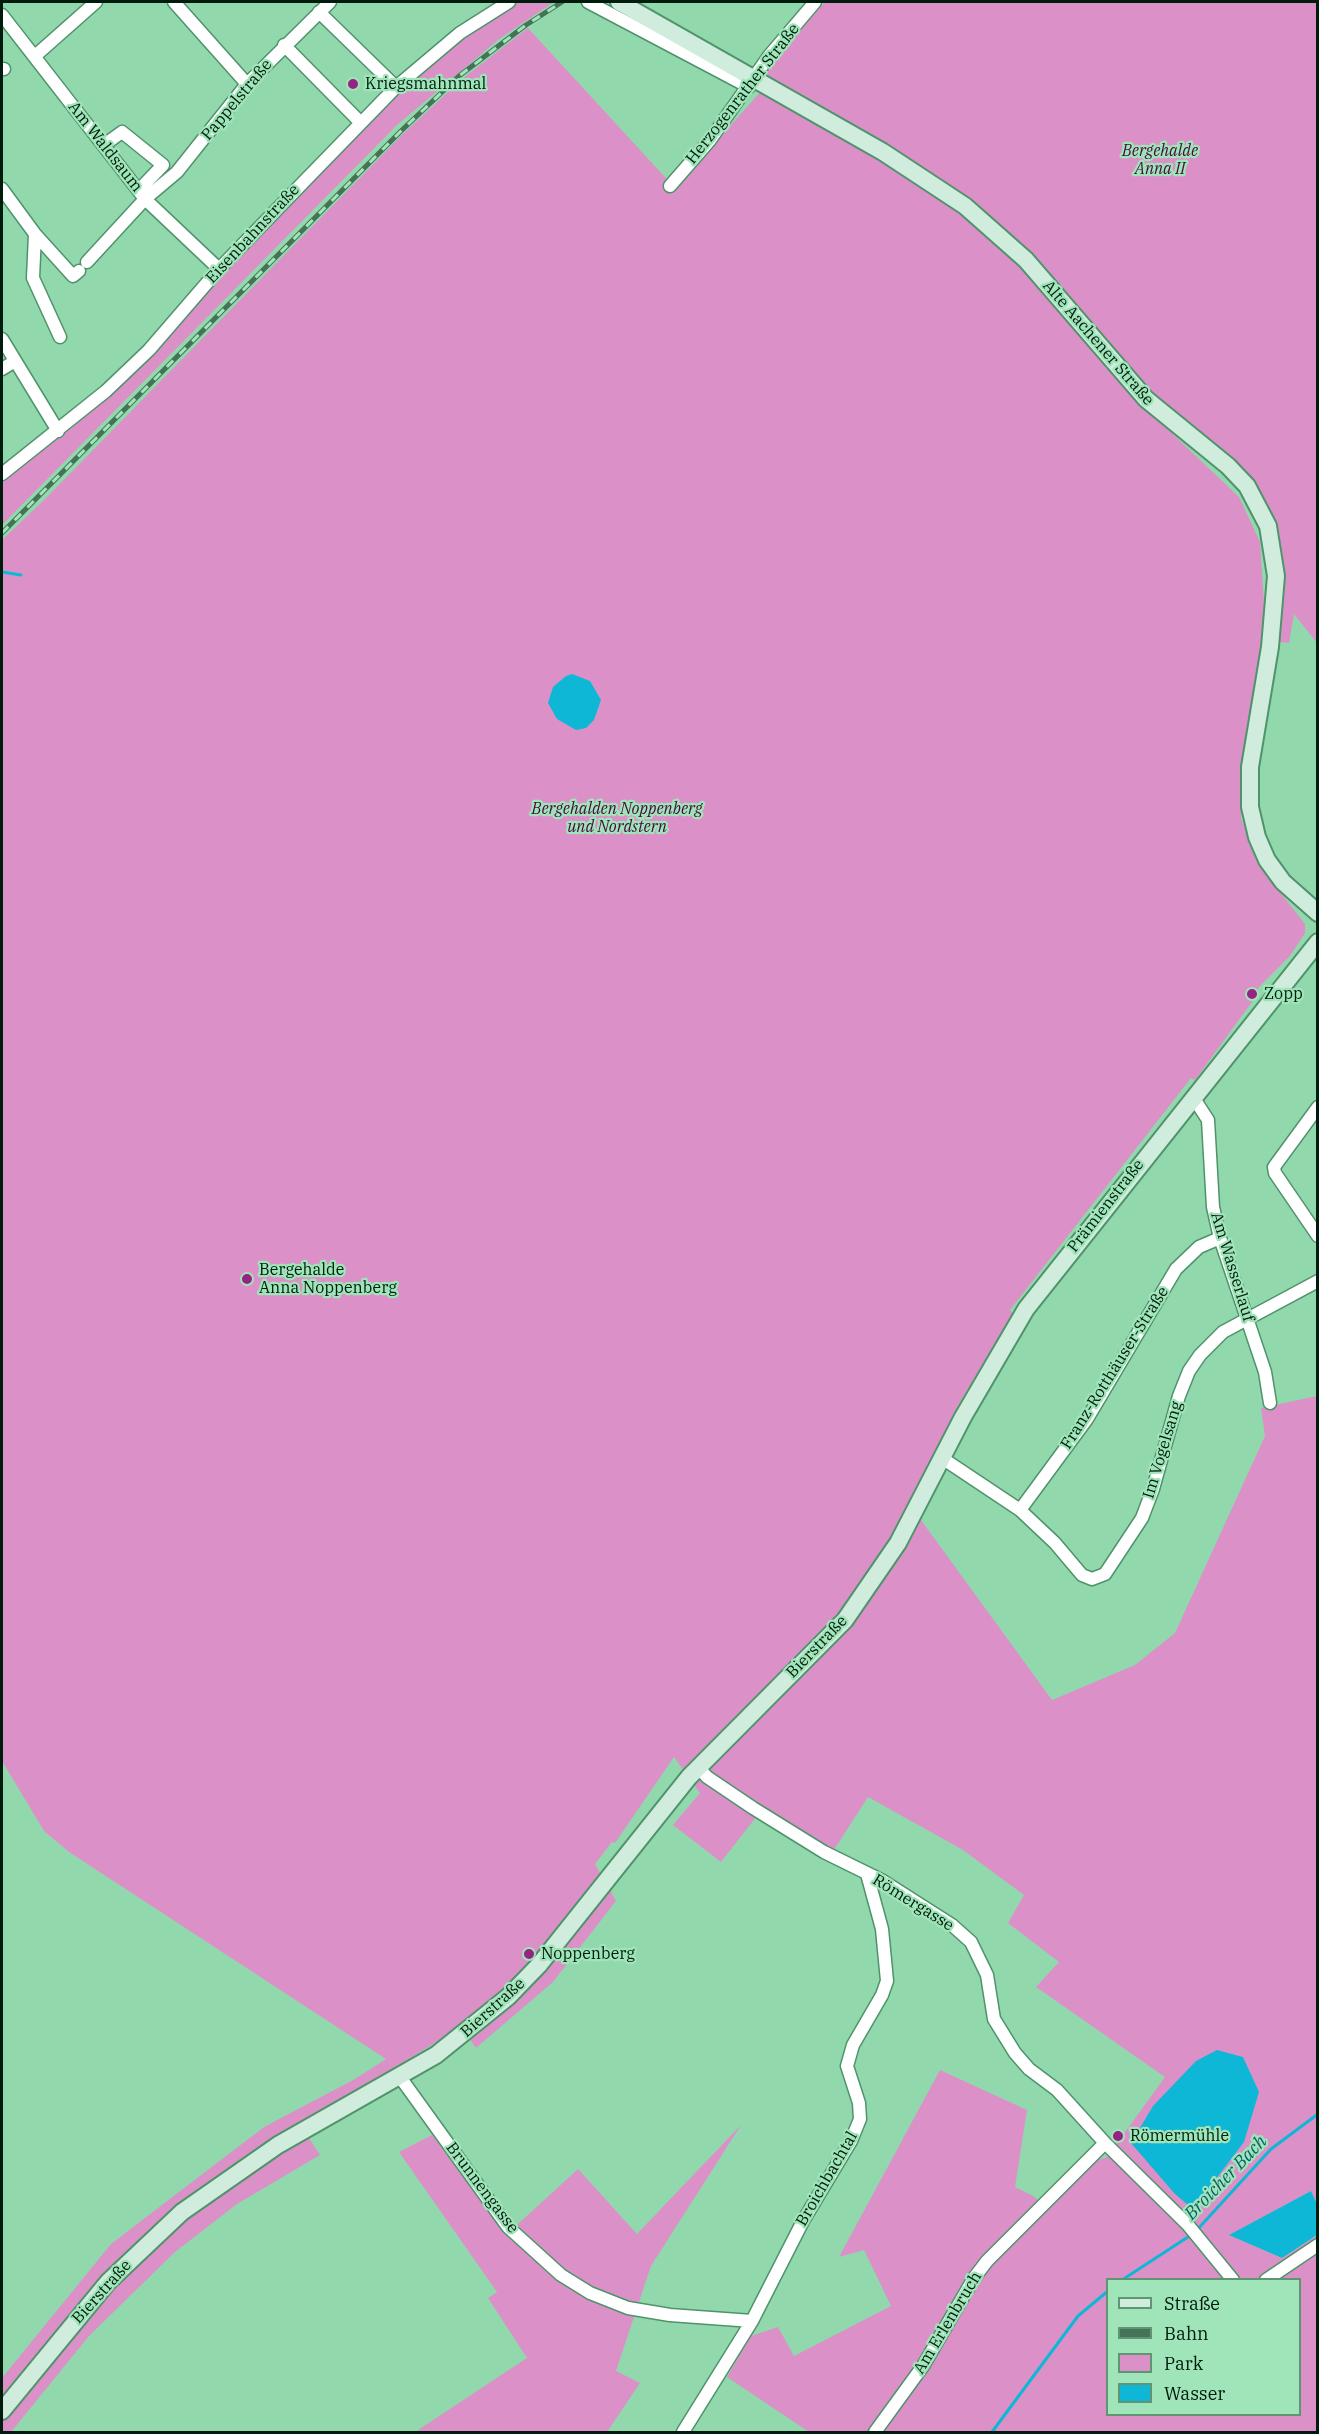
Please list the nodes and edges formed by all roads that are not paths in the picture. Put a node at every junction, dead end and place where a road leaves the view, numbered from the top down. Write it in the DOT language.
graph roads {
  1 [pos="96,2"];
  2 [pos="174,2"];
  3 [pos="330,2"];
  4 [pos="509,2"];
  5 [pos="588,2"];
  6 [pos="619,2"];
  7 [pos="815,2"];
  8 [pos="319,12"];
  9 [pos="2,15"];
  10 [pos="284,45"];
  11 [pos="34,56"];
  12 [pos="751,83"];
  13 [pos="247,84"];
  14 [pos="396,87"];
  15 [pos="359,121"];
  16 [pos="104,145"];
  17 [pos="670,186"];
  18 [pos="2,189"];
  19 [pos="142,195"];
  20 [pos="35,234"];
  21 [pos="219,269"];
  22 [pos="60,337"];
  23 [pos="2,339"];
  24 [pos="15,361"];
  25 [pos="2,369"];
  26 [pos="58,431"];
  27 [pos="2,474"];
  28 [pos="1317,912"];
  29 [pos="1317,942"];
  30 [pos="1193,1097"];
  31 [pos="1317,1107"];
  32 [pos="1317,1236"];
  33 [pos="1220,1238"];
  34 [pos="1317,1281"];
  35 [pos="1247,1318"];
  36 [pos="1270,1403"];
  37 [pos="942,1458"];
  38 [pos="926,1491"];
  39 [pos="1020,1510"];
  40 [pos="698,1767"];
  41 [pos="867,1874"];
  42 [pos="400,2077"];
  43 [pos="1105,2143"];
  44 [pos="1317,2245"];
  45 [pos="1231,2278"];
  46 [pos="1269,2278"];
  47 [pos="752,2321"];
  48 [pos="2,2410"];
  49 [pos="683,2433"];
  50 [pos="875,2433"];
  1 -- 11 [label="street"];
  2 -- 13 [label="street"];
  3 -- 8 [label="street, Pappelstraße"];
  4 -- 14 [label="street, Eisenbahnstraße"];
  5 -- 12 [label="street, Alte Aachener Straße"];
  6 -- 12 [label="main road, Alte Aachener Straße"];
  7 -- 12 [label="street, Herzogenrather Straße"];
  8 -- 10 [label="street, Pappelstraße"];
  8 -- 14 [label="street"];
  9 -- 11 [label="street, Am Waldsaum"];
  10 -- 13 [label="street, Pappelstraße"];
  10 -- 15 [label="street"];
  11 -- 16 [label="street, Am Waldsaum"];
  12 -- 17 [label="street, Herzogenrather Straße"];
  12 -- 28 [label="main road, Alte Aachener Straße"];
  13 -- 19 [label="street, Pappelstraße"];
  14 -- 15 [label="street, Eisenbahnstraße"];
  15 -- 21 [label="street, Eisenbahnstraße"];
  16 -- 19 [label="street, Am Waldsaum"];
  16 -- 19 [label="street"];
  18 -- 20 [label="street"];
  19 -- 20 [label="street"];
  19 -- 21 [label="street, Am Waldsaum"];
  20 -- 22 [label="street"];
  21 -- 26 [label="street, Eisenbahnstraße"];
  23 -- 24 [label="street"];
  24 -- 25 [label="street"];
  24 -- 26 [label="street"];
  26 -- 27 [label="street, Eisenbahnstraße"];
  29 -- 30 [label="main road, Prämienstraße"];
  30 -- 33 [label="street, Am Wasserlauf"];
  30 -- 37 [label="main road, Prämienstraße"];
  31 -- 32 [label="street"];
  33 -- 35 [label="street, Am Wasserlauf"];
  33 -- 39 [label="street, Franz-Rotthäuser-Straße"];
  34 -- 35 [label="street"];
  35 -- 36 [label="street, Am Wasserlauf"];
  35 -- 39 [label="street, Im Vogelsang"];
  37 -- 38 [label="main road, Prämienstraße"];
  37 -- 39 [label="street"];
  38 -- 40 [label="main road, Bierstraße"];
  40 -- 41 [label="street, Römergasse"];
  40 -- 42 [label="main road, Bierstraße"];
  41 -- 43 [label="street, Römergasse"];
  41 -- 47 [label="street, Broichbachtal"];
  42 -- 47 [label="street, Brunnengasse"];
  42 -- 48 [label="main road, Bierstraße"];
  43 -- 45 [label="street, Römergasse"];
  43 -- 50 [label="street, Am Erlenbruch"];
  44 -- 46 [label="street"];
  47 -- 49 [label="street, Broichbachtal"];
}
